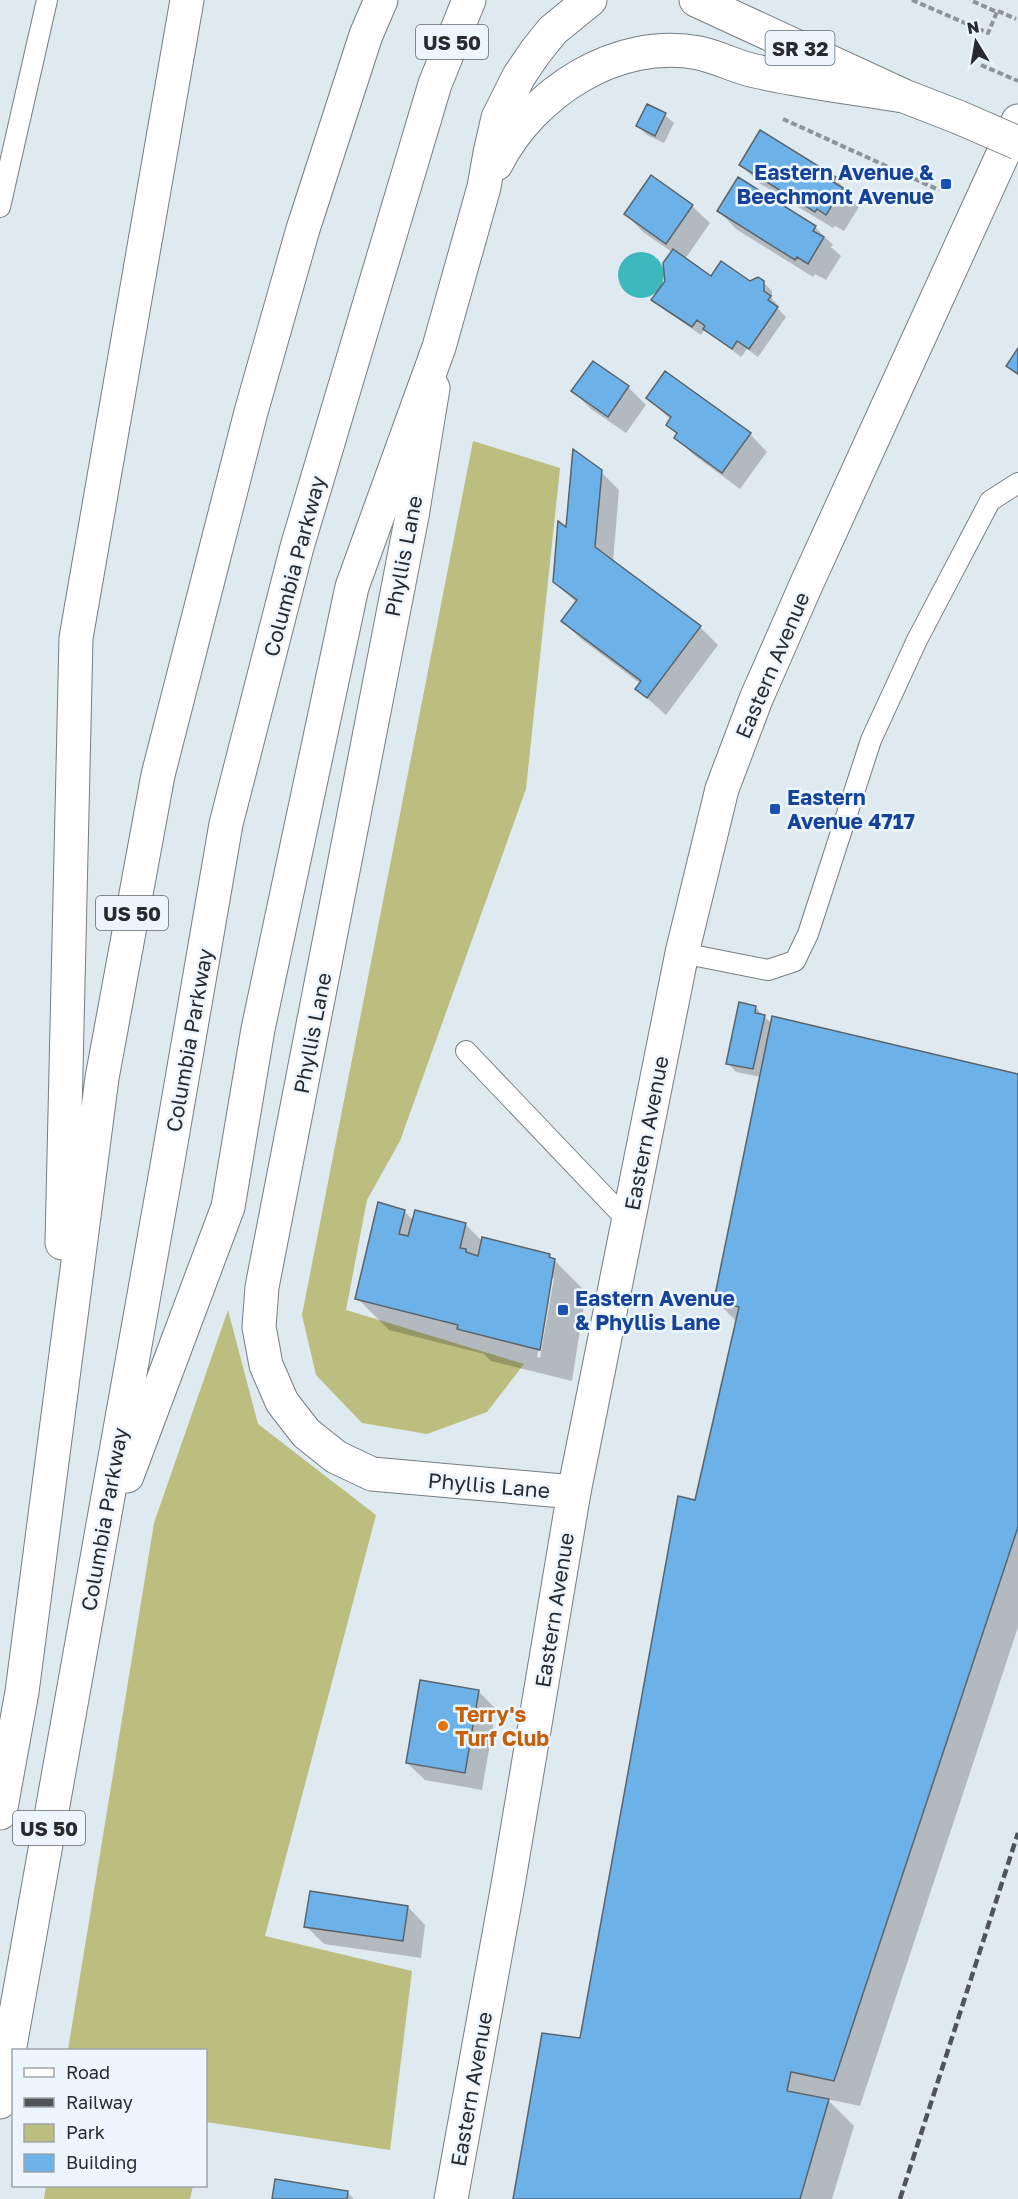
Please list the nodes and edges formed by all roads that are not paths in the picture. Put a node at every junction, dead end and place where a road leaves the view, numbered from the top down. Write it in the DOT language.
graph roads {
  1 [pos="47,0"];
  2 [pos="187,0"];
  3 [pos="381,0"];
  4 [pos="469,0"];
  5 [pos="590,0"];
  6 [pos="696,0"];
  7 [pos="904,96"];
  8 [pos="1018,121"];
  9 [pos="1018,143"];
  10 [pos="484,187"];
  11 [pos="0,207"];
  12 [pos="439,347"];
  13 [pos="1018,483"];
  14 [pos="682,953"];
  15 [pos="466,1051"];
  16 [pos="628,1221"];
  17 [pos="58,1422"];
  18 [pos="574,1492"];
  19 [pos="98,1553"];
  20 [pos="0,1813"];
  21 [pos="0,2103"];
  22 [pos="451,2199"];
  1 -- 11 [label="lane"];
  2 -- 17 [label="main road"];
  3 -- 17 [label="main road, US 50"];
  4 -- 19 [label="main road, Columbia Parkway / US 50"];
  5 -- 10 [label="main road"];
  6 -- 7 [label="main road, SR 32"];
  7 -- 9 [label="main road, SR 32, bridge"];
  7 -- 10 [label="main road"];
  8 -- 14 [label="main road, Eastern Avenue"];
  10 -- 12 [label="main road"];
  12 -- 18 [label="main road, Phyllis Lane"];
  12 -- 19 [label="main road"];
  13 -- 14 [label="lane"];
  14 -- 16 [label="main road, Eastern Avenue"];
  15 -- 16 [label="lane"];
  16 -- 18 [label="main road, Eastern Avenue"];
  17 -- 20 [label="main road, US 50"];
  18 -- 22 [label="main road, Eastern Avenue"];
  19 -- 21 [label="main road, Columbia Parkway / US 50"];
}
